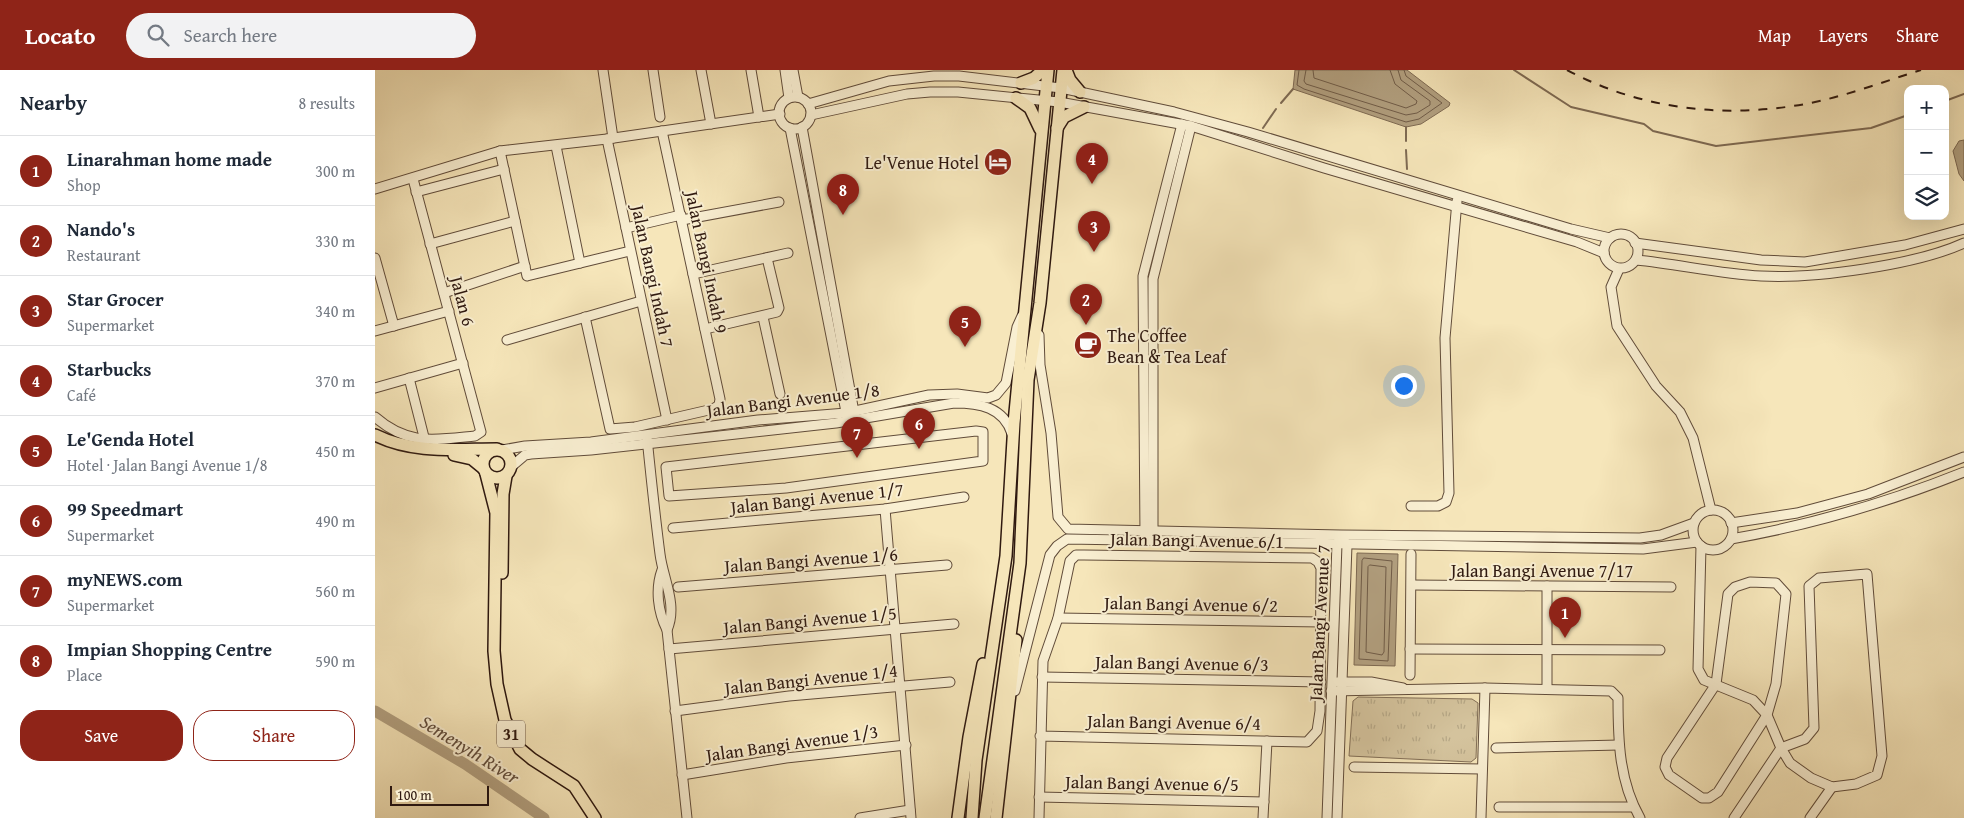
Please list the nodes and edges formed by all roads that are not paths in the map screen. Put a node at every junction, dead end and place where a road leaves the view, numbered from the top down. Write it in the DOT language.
graph roads {
  1 [pos="603,70"];
  2 [pos="653,70"];
  3 [pos="701,70"];
  4 [pos="751,70"];
  5 [pos="785,70"];
  6 [pos="793,70"];
  7 [pos="1043,70"];
  8 [pos="1048,70"];
  9 [pos="1064,70"];
  10 [pos="1021,83"];
  11 [pos="1047,86"];
  12 [pos="1061,88"];
  13 [pos="1080,92"];
  14 [pos="799,97"];
  15 [pos="789,98"];
  16 [pos="1016,98"];
  17 [pos="1045,100"];
  18 [pos="1059,102"];
  19 [pos="808,104"];
  20 [pos="1084,107"];
  21 [pos="1174,112"];
  22 [pos="780,114"];
  23 [pos="811,115"];
  24 [pos="660,117"];
  25 [pos="759,117"];
  26 [pos="1206,120"];
  27 [pos="1166,121"];
  28 [pos="1187,123"];
  29 [pos="711,124"];
  30 [pos="801,127"];
  31 [pos="790,128"];
  32 [pos="1203,130"];
  33 [pos="662,131"];
  34 [pos="1056,132"];
  35 [pos="1041,133"];
  36 [pos="1267,138"];
  37 [pos="610,139"];
  38 [pos="1183,139"];
  39 [pos="556,146"];
  40 [pos="1263,149"];
  41 [pos="500,151"];
  42 [pos="504,169"];
  43 [pos="413,179"];
  44 [pos="375,189"];
  45 [pos="416,192"];
  46 [pos="1458,194"];
  47 [pos="779,202"];
  48 [pos="1455,207"];
  49 [pos="681,218"];
  50 [pos="515,221"];
  51 [pos="626,228"];
  52 [pos="1964,229"];
  53 [pos="1610,238"];
  54 [pos="1635,243"];
  55 [pos="1964,243"];
  56 [pos="430,244"];
  57 [pos="630,251"];
  58 [pos="788,253"];
  59 [pos="1604,253"];
  60 [pos="375,258"];
  61 [pos="767,258"];
  62 [pos="1636,260"];
  63 [pos="580,263"];
  64 [pos="1619,268"];
  65 [pos="526,271"];
  66 [pos="693,274"];
  67 [pos="444,293"];
  68 [pos="641,301"];
  69 [pos="1040,302"];
  70 [pos="449,311"];
  71 [pos="1026,312"];
  72 [pos="585,317"];
  73 [pos="763,317"];
  74 [pos="393,326"];
  75 [pos="705,329"];
  76 [pos="375,331"];
  77 [pos="507,340"];
  78 [pos="463,363"];
  79 [pos="409,378"];
  80 [pos="375,388"];
  81 [pos="780,394"];
  82 [pos="375,417"];
  83 [pos="851,418"];
  84 [pos="667,420"];
  85 [pos="375,434"];
  86 [pos="647,439"];
  87 [pos="425,441"];
  88 [pos="375,442"];
  89 [pos="1013,442"];
  90 [pos="855,446"];
  91 [pos="499,450"];
  92 [pos="1964,457"];
  93 [pos="485,471"];
  94 [pos="509,471"];
  95 [pos="1964,472"];
  96 [pos="964,497"];
  97 [pos="1411,506"];
  98 [pos="885,509"];
  99 [pos="1711,510"];
  100 [pos="1694,523"];
  101 [pos="1731,523"];
  102 [pos="673,528"];
  103 [pos="1149,535"];
  104 [pos="1341,535"];
  105 [pos="1731,539"];
  106 [pos="1337,544"];
  107 [pos="1699,544"];
  108 [pos="1347,545"];
  109 [pos="1411,554"];
  110 [pos="1006,556"];
  111 [pos="1021,563"];
  112 [pos="947,565"];
  113 [pos="890,570"];
  114 [pos="1412,585"];
  115 [pos="678,586"];
  116 [pos="1547,586"];
  117 [pos="1671,587"];
  118 [pos="495,616"];
  119 [pos="1058,618"];
  120 [pos="1322,622"];
  121 [pos="954,624"];
  122 [pos="895,628"];
  123 [pos="669,649"];
  124 [pos="1410,649"];
  125 [pos="1547,650"];
  126 [pos="1660,650"];
  127 [pos="1410,675"];
  128 [pos="1042,678"];
  129 [pos="1332,681"];
  130 [pos="950,682"];
  131 [pos="1321,682"];
  132 [pos="1342,682"];
  133 [pos="1716,684"];
  134 [pos="900,685"];
  135 [pos="1485,688"];
  136 [pos="1547,688"];
  137 [pos="1405,689"];
  138 [pos="1331,691"];
  139 [pos="1342,692"];
  140 [pos="675,711"];
  141 [pos="1767,715"];
  142 [pos="1008,722"];
  143 [pos="1040,736"];
  144 [pos="1267,741"];
  145 [pos="906,745"];
  146 [pos="1619,745"];
  147 [pos="1496,748"];
  148 [pos="1781,748"];
  149 [pos="1354,767"];
  150 [pos="1482,769"];
  151 [pos="682,775"];
  152 [pos="1832,787"];
  153 [pos="1039,798"];
  154 [pos="1264,802"];
  155 [pos="1499,807"];
  156 [pos="1633,807"];
  157 [pos="911,814"];
  158 [pos="595,818"];
  159 [pos="687,818"];
  160 [pos="860,818"];
  161 [pos="958,818"];
  162 [pos="972,818"];
  163 [pos="985,818"];
  164 [pos="996,818"];
  165 [pos="1039,818"];
  166 [pos="1263,818"];
  167 [pos="1327,818"];
  168 [pos="1337,818"];
  169 [pos="1481,818"];
  170 [pos="1640,818"];
  171 [pos="1735,818"];
  172 [pos="1810,818"];
  1 -- 37 [label="street, Jalan Bangi Indah 7"];
  2 -- 24 [label="street"];
  3 -- 29 [label="street"];
  4 -- 25 [label="street"];
  5 -- 15 [label="street"];
  6 -- 14 [label="street"];
  7 -- 10 [label="main road"];
  8 -- 11 [label="main road"];
  9 -- 12 [label="main road"];
  9 -- 13 [label="main road"];
  10 -- 11 [label="street"];
  10 -- 19 [label="street"];
  11 -- 12 [label="street"];
  11 -- 17 [label="main road"];
  12 -- 13 [label="street"];
  12 -- 18 [label="main road"];
  13 -- 21 [label="street"];
  14 -- 15 [label="street"];
  14 -- 19 [label="street"];
  15 -- 22 [label="street"];
  16 -- 17 [label="street"];
  16 -- 23 [label="street"];
  16 -- 35 [label="main road"];
  17 -- 18 [label="street"];
  17 -- 35 [label="main road"];
  18 -- 20 [label="street"];
  18 -- 34 [label="main road"];
  19 -- 23 [label="street"];
  20 -- 27 [label="street"];
  20 -- 34 [label="main road"];
  21 -- 26 [label="street"];
  21 -- 28 [label="street"];
  22 -- 25 [label="street"];
  22 -- 31 [label="street"];
  23 -- 30 [label="street"];
  25 -- 29 [label="street"];
  26 -- 28 [label="street"];
  26 -- 36 [label="street"];
  27 -- 28 [label="street"];
  27 -- 38 [label="street"];
  28 -- 32 [label="street"];
  28 -- 38 [label="street"];
  29 -- 33 [label="street"];
  30 -- 31 [label="street"];
  30 -- 83 [label="street"];
  31 -- 83 [label="street"];
  32 -- 38 [label="street"];
  32 -- 40 [label="street"];
  33 -- 37 [label="street"];
  33 -- 49 [label="street, Jalan Bangi Indah 9"];
  34 -- 69 [label="main road"];
  35 -- 71 [label="main road"];
  36 -- 40 [label="street"];
  36 -- 46 [label="street"];
  37 -- 39 [label="street"];
  37 -- 51 [label="street, Jalan Bangi Indah 7"];
  38 -- 103 [label="street"];
  39 -- 41 [label="street"];
  39 -- 63 [label="street"];
  40 -- 48 [label="street"];
  41 -- 42 [label="street"];
  41 -- 43 [label="street"];
  42 -- 45 [label="street"];
  42 -- 50 [label="street"];
  43 -- 44 [label="street"];
  43 -- 45 [label="street, Jalan 6"];
  45 -- 56 [label="street, Jalan 6"];
  46 -- 48 [label="street"];
  46 -- 53 [label="street"];
  47 -- 49 [label="street"];
  48 -- 59 [label="street"];
  48 -- 97 [label="street"];
  49 -- 51 [label="street"];
  49 -- 66 [label="street, Jalan Bangi Indah 9"];
  50 -- 56 [label="street"];
  50 -- 65 [label="street"];
  51 -- 57 [label="street, Jalan Bangi Indah 7"];
  52 -- 54 [label="street"];
  53 -- 54 [label="street"];
  53 -- 59 [label="street"];
  54 -- 62 [label="street"];
  55 -- 62 [label="street"];
  56 -- 67 [label="street, Jalan 6"];
  57 -- 63 [label="street"];
  57 -- 68 [label="street, Jalan Bangi Indah 7"];
  58 -- 61 [label="street"];
  59 -- 64 [label="street"];
  60 -- 74 [label="street"];
  61 -- 66 [label="street"];
  61 -- 73 [label="street"];
  62 -- 64 [label="street"];
  63 -- 65 [label="street"];
  64 -- 99 [label="street"];
  65 -- 67 [label="street"];
  66 -- 75 [label="street, Jalan Bangi Indah 9"];
  67 -- 70 [label="street, Jalan 6"];
  68 -- 72 [label="street"];
  68 -- 84 [label="street, Jalan Bangi Indah 7"];
  69 -- 103 [label="street"];
  69 -- 111 [label="main road"];
  70 -- 74 [label="street"];
  70 -- 78 [label="street, Jalan 6"];
  71 -- 83 [label="street, Jalan Bangi Avenue 1/8"];
  71 -- 89 [label="main road"];
  72 -- 77 [label="street"];
  72 -- 84 [label="street"];
  73 -- 75 [label="street"];
  73 -- 81 [label="street"];
  74 -- 76 [label="street"];
  75 -- 84 [label="street, Jalan Bangi Indah 9"];
  78 -- 79 [label="street"];
  78 -- 87 [label="street, Jalan 6"];
  79 -- 80 [label="street"];
  79 -- 87 [label="street"];
  82 -- 87 [label="street"];
  83 -- 86 [label="street, Jalan Bangi Avenue 1/8"];
  83 -- 89 [label="street, Jalan Bangi Avenue 1/8"];
  83 -- 90 [label="street"];
  85 -- 91 [label="main road"];
  86 -- 91 [label="street, Jalan Bangi Avenue 1/8"];
  86 -- 94 [label="street, Jalan Bangi Avenue 1/8"];
  86 -- 123 [label="street"];
  88 -- 93 [label="main road"];
  89 -- 110 [label="main road"];
  90 -- 90 [label="street"];
  91 -- 93 [label="main road"];
  91 -- 94 [label="main road"];
  92 -- 101 [label="street"];
  93 -- 94 [label="main road"];
  93 -- 118 [label="main road, 31"];
  94 -- 118 [label="main road, 31"];
  95 -- 105 [label="street"];
  96 -- 98 [label="street, Jalan Bangi Avenue 1/7"];
  98 -- 102 [label="street, Jalan Bangi Avenue 1/7"];
  98 -- 113 [label="street"];
  99 -- 100 [label="street"];
  99 -- 101 [label="street"];
  100 -- 104 [label="street"];
  100 -- 107 [label="street"];
  101 -- 105 [label="street"];
  103 -- 104 [label="street"];
  103 -- 106 [label="street"];
  103 -- 142 [label="street"];
  104 -- 106 [label="street, Jalan Bangi Avenue 7"];
  104 -- 108 [label="street, Jalan Bangi Avenue 7"];
  105 -- 107 [label="street"];
  106 -- 108 [label="street"];
  106 -- 129 [label="street, Jalan Bangi Avenue 7"];
  107 -- 108 [label="street"];
  107 -- 133 [label="street"];
  108 -- 132 [label="street, Jalan Bangi Avenue 7"];
  109 -- 114 [label="street"];
  110 -- 161 [label="main road"];
  110 -- 162 [label="main road"];
  111 -- 142 [label="main road"];
  111 -- 163 [label="main road"];
  112 -- 113 [label="street, Jalan Bangi Avenue 1/6"];
  113 -- 115 [label="street, Jalan Bangi Avenue 1/6"];
  113 -- 122 [label="street"];
  114 -- 116 [label="street, Jalan Bangi Avenue 7/17"];
  114 -- 124 [label="street"];
  116 -- 117 [label="street, Jalan Bangi Avenue 7/17"];
  116 -- 125 [label="street"];
  118 -- 158 [label="main road, 31"];
  119 -- 120 [label="street, Jalan Bangi Avenue 6/2"];
  119 -- 120 [label="street, Jalan Bangi Avenue 6/1"];
  119 -- 128 [label="street"];
  120 -- 131 [label="street"];
  121 -- 122 [label="street, Jalan Bangi Avenue 1/5"];
  122 -- 123 [label="street, Jalan Bangi Avenue 1/5"];
  122 -- 134 [label="street"];
  123 -- 140 [label="street"];
  124 -- 125 [label="street"];
  124 -- 127 [label="street"];
  125 -- 126 [label="street"];
  125 -- 136 [label="street"];
  128 -- 131 [label="street, Jalan Bangi Avenue 6/3"];
  128 -- 143 [label="street"];
  129 -- 132 [label="street"];
  129 -- 138 [label="street, Jalan Bangi Avenue 7"];
  130 -- 134 [label="street, Jalan Bangi Avenue 1/4"];
  131 -- 144 [label="street, Jalan Bangi Avenue 6/4"];
  132 -- 137 [label="street"];
  132 -- 139 [label="street, Jalan Bangi Avenue 7"];
  133 -- 141 [label="street"];
  133 -- 141 [label="street"];
  133 -- 141 [label="street"];
  134 -- 140 [label="street, Jalan Bangi Avenue 1/4"];
  134 -- 145 [label="street"];
  135 -- 136 [label="street"];
  135 -- 137 [label="street"];
  135 -- 150 [label="street"];
  136 -- 146 [label="street"];
  137 -- 139 [label="street"];
  138 -- 139 [label="street"];
  138 -- 167 [label="street, Jalan Bangi Avenue 7"];
  139 -- 168 [label="street, Jalan Bangi Avenue 7"];
  140 -- 151 [label="street"];
  141 -- 148 [label="street"];
  142 -- 164 [label="main road"];
  143 -- 144 [label="street, Jalan Bangi Avenue 6/4"];
  143 -- 153 [label="street"];
  144 -- 154 [label="street"];
  145 -- 151 [label="street, Jalan Bangi Avenue 1/3"];
  145 -- 157 [label="street"];
  146 -- 147 [label="street"];
  146 -- 156 [label="street"];
  148 -- 152 [label="street"];
  148 -- 152 [label="street"];
  148 -- 171 [label="street"];
  149 -- 150 [label="street"];
  150 -- 169 [label="street"];
  151 -- 159 [label="street"];
  152 -- 172 [label="street"];
  153 -- 154 [label="street, Jalan Bangi Avenue 6/5"];
  153 -- 165 [label="street"];
  154 -- 166 [label="street"];
  155 -- 156 [label="street"];
  156 -- 170 [label="street"];
  157 -- 160 [label="street"];
}
